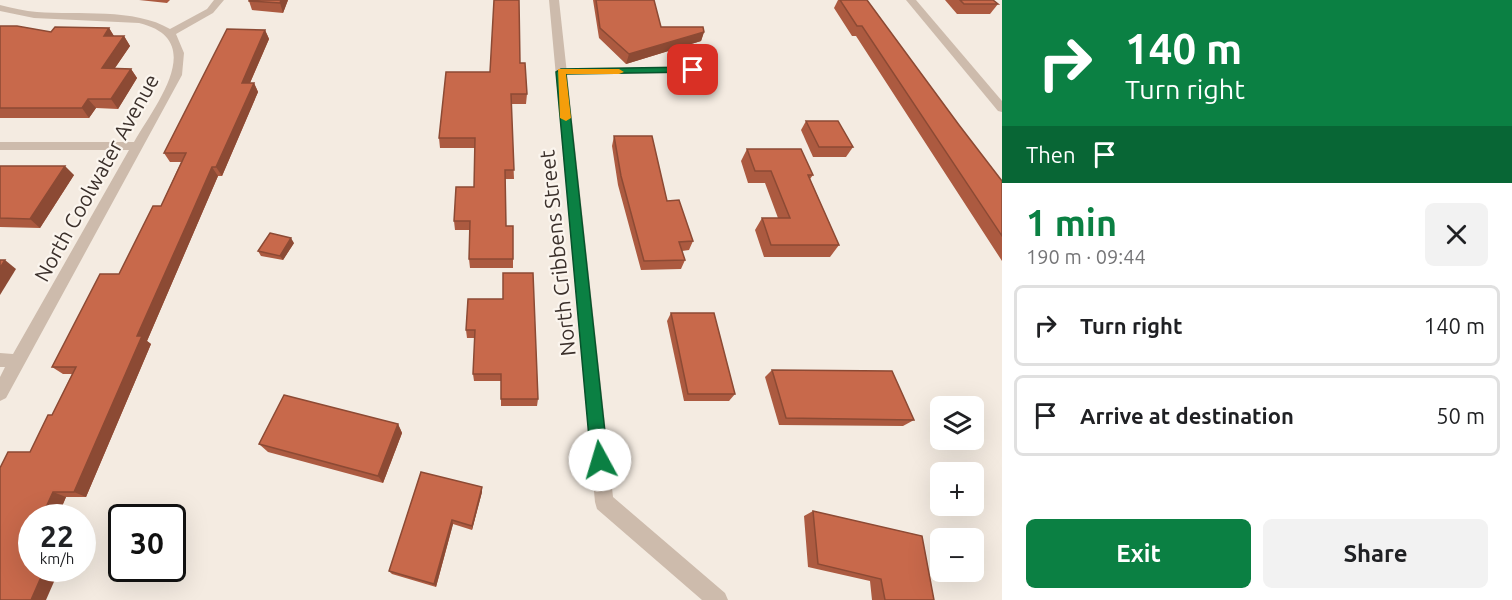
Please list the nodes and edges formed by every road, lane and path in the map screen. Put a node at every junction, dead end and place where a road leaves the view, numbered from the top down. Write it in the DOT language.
graph roads {
  1 [pos="219,0"];
  2 [pos="554,0"];
  3 [pos="911,0"];
  4 [pos="0,8"];
  5 [pos="170,33"];
  6 [pos="710,63"];
  7 [pos="561,72"];
  8 [pos="1002,108"];
  9 [pos="0,146"];
  10 [pos="137,146"];
  11 [pos="0,360"];
  12 [pos="18,361"];
  13 [pos="0,393"];
  14 [pos="718,600"];
  1 -- 5 [label="street"];
  2 -- 7 [label="street, North Cribbens Street"];
  3 -- 8 [label="street"];
  4 -- 5 [label="street"];
  5 -- 10 [label="street, North Coolwater Avenue"];
  6 -- 7 [label="lane"];
  7 -- 14 [label="street, North Cribbens Street"];
  9 -- 10 [label="street"];
  10 -- 12 [label="street, North Coolwater Avenue"];
  11 -- 12 [label="street"];
  12 -- 13 [label="street, North Coolwater Avenue"];
}
